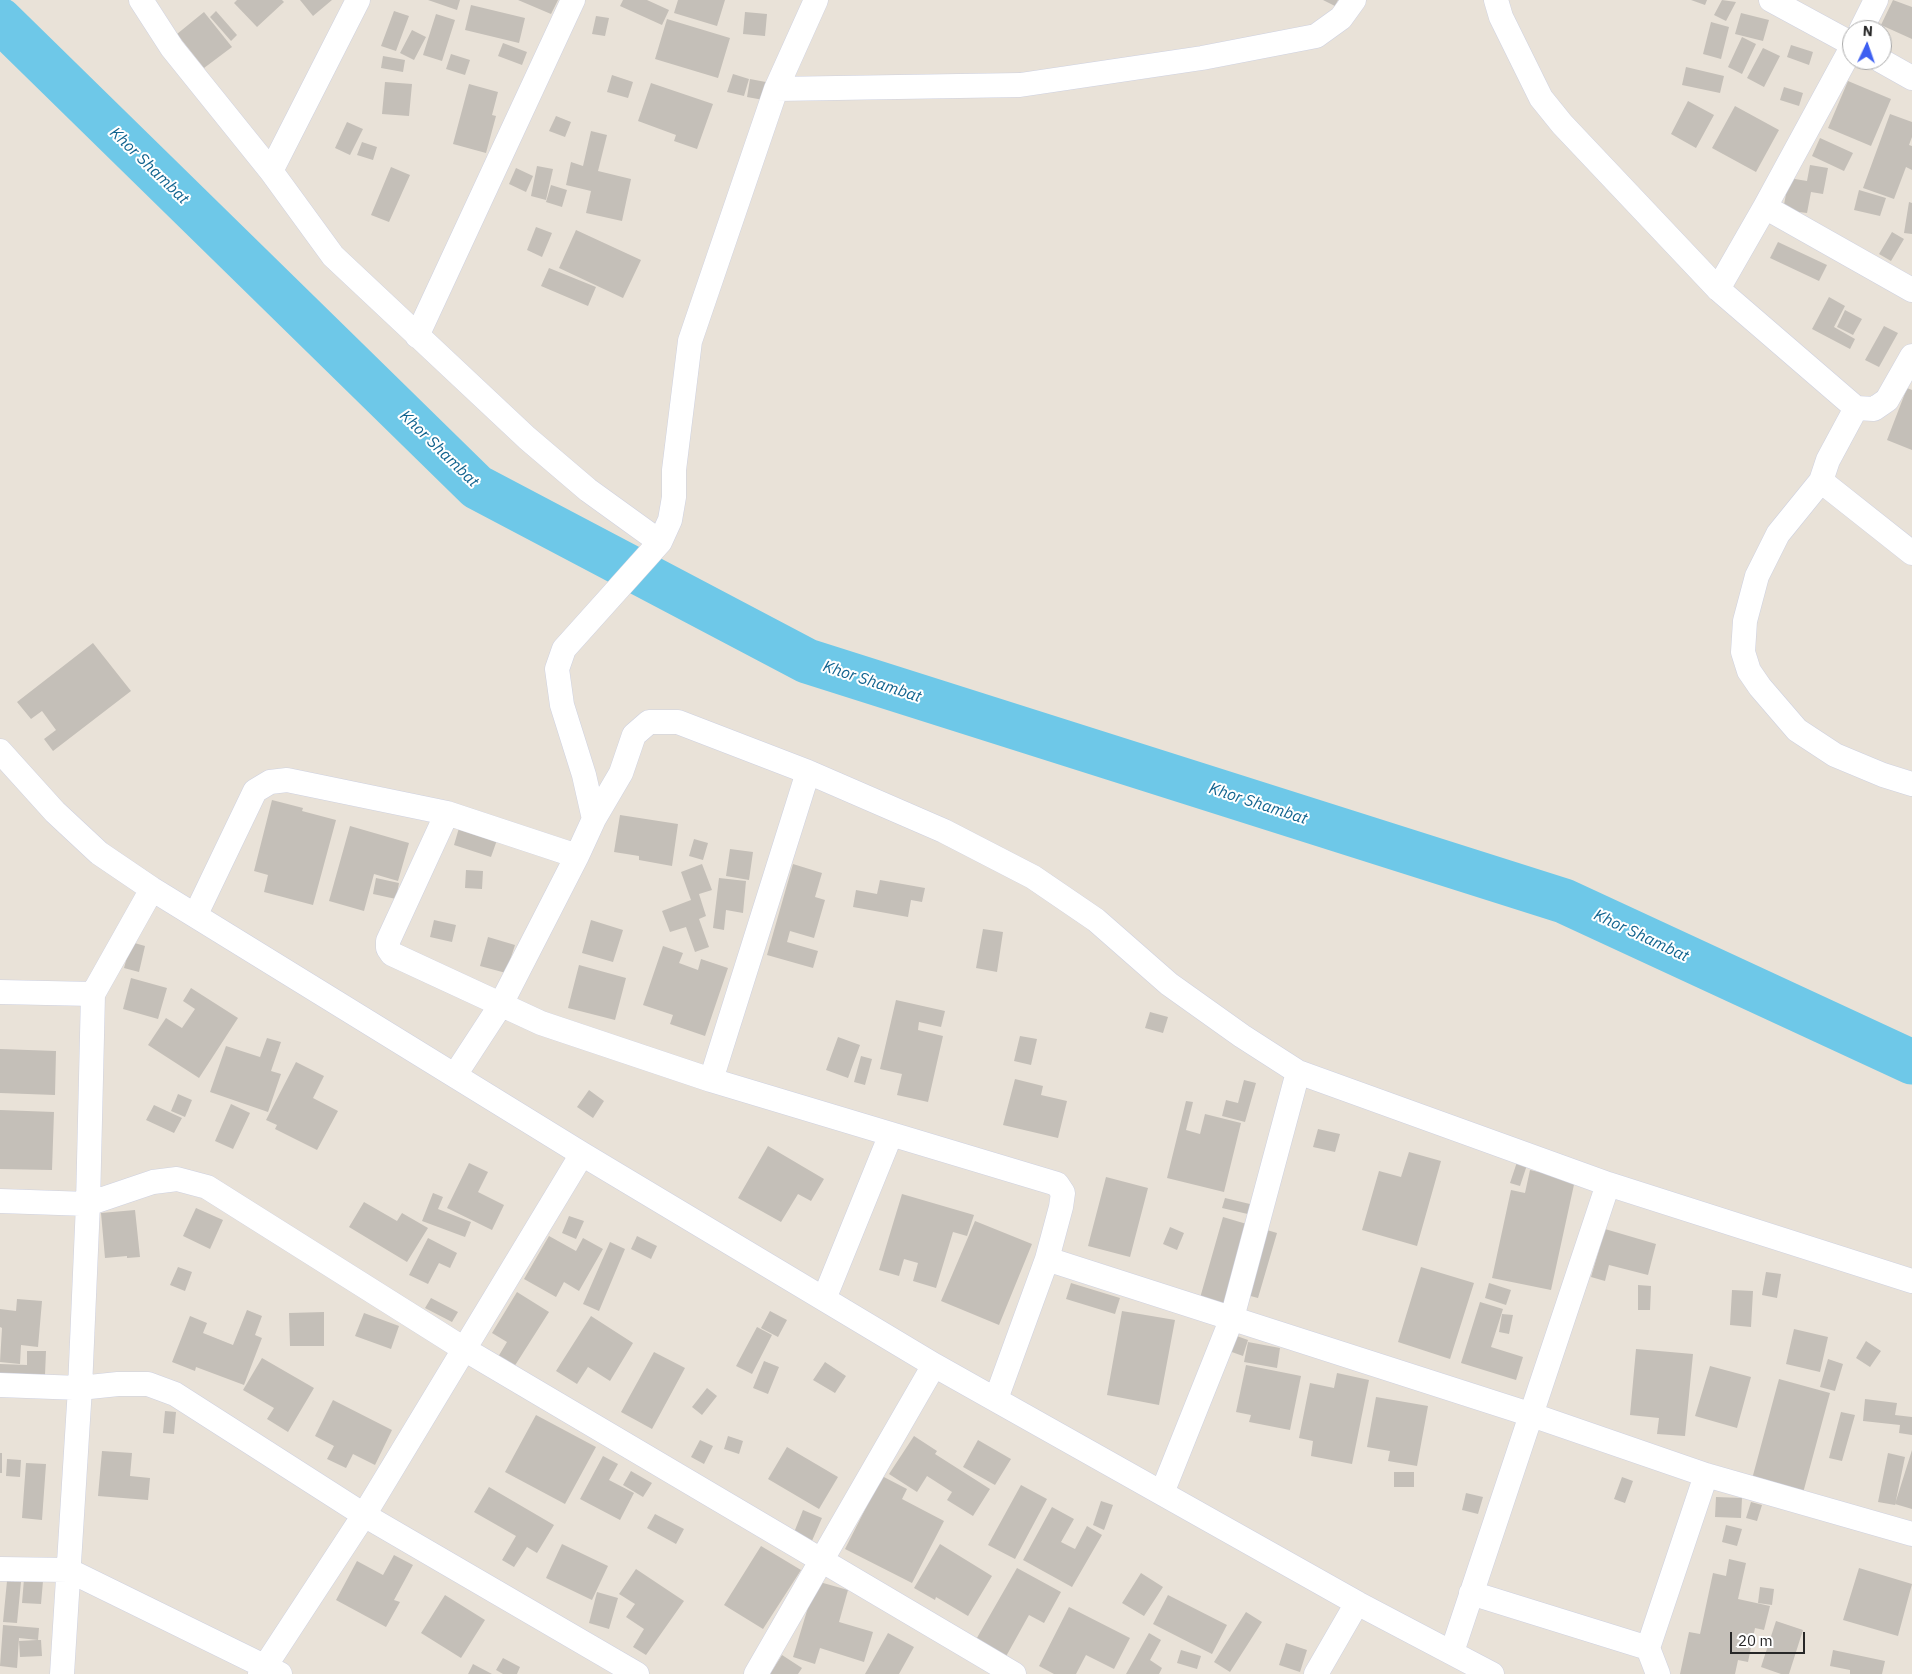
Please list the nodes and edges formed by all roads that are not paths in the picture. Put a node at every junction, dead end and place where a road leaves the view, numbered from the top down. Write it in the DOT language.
graph roads {
  1 [pos="141,0"];
  2 [pos="358,0"];
  3 [pos="573,0"];
  4 [pos="816,0"];
  5 [pos="1354,0"];
  6 [pos="1496,0"];
  7 [pos="1771,0"];
  8 [pos="1876,0"];
  9 [pos="1866,20"];
  10 [pos="1842,40"];
  11 [pos="1842,65"];
  12 [pos="1892,67"];
  13 [pos="1912,78"];
  14 [pos="776,89"];
  15 [pos="271,171"];
  16 [pos="1765,207"];
  17 [pos="1718,289"];
  18 [pos="1912,290"];
  19 [pos="417,336"];
  20 [pos="1912,356"];
  21 [pos="1856,408"];
  22 [pos="1821,480"];
  23 [pos="660,542"];
  24 [pos="1912,553"];
  25 [pos="0,751"];
  26 [pos="808,772"];
  27 [pos="1912,784"];
  28 [pos="447,813"];
  29 [pos="594,819"];
  30 [pos="577,856"];
  31 [pos="152,889"];
  32 [pos="196,914"];
  33 [pos="0,992"];
  34 [pos="93,994"];
  35 [pos="500,1006"];
  36 [pos="1298,1072"];
  37 [pos="455,1075"];
  38 [pos="711,1080"];
  39 [pos="890,1134"];
  40 [pos="582,1154"];
  41 [pos="1608,1184"];
  42 [pos="0,1201"];
  43 [pos="88,1204"];
  44 [pos="1047,1259"];
  45 [pos="1912,1281"];
  46 [pos="824,1299"];
  47 [pos="1232,1318"];
  48 [pos="464,1349"];
  49 [pos="934,1365"];
  50 [pos="0,1385"];
  51 [pos="80,1388"];
  52 [pos="996,1399"];
  53 [pos="1532,1415"];
  54 [pos="1706,1475"];
  55 [pos="1162,1493"];
  56 [pos="364,1515"];
  57 [pos="1912,1534"];
  58 [pos="822,1561"];
  59 [pos="0,1569"];
  60 [pos="68,1570"];
  61 [pos="1471,1593"];
  62 [pos="1356,1603"];
  63 [pos="1648,1648"];
  64 [pos="1452,1652"];
  65 [pos="269,1671"];
  66 [pos="62,1674"];
  67 [pos="637,1674"];
  68 [pos="756,1674"];
  69 [pos="1014,1674"];
  70 [pos="1316,1674"];
  71 [pos="1492,1674"];
  72 [pos="1658,1674"];
  1 -- 15 [label="street"];
  2 -- 15 [label="street"];
  3 -- 19 [label="street"];
  4 -- 14 [label="street"];
  5 -- 14 [label="street"];
  6 -- 17 [label="street"];
  7 -- 10 [label="street"];
  8 -- 9 [label="street"];
  11 -- 16 [label="street"];
  12 -- 13 [label="street"];
  14 -- 23 [label="street"];
  15 -- 19 [label="street"];
  16 -- 17 [label="street"];
  16 -- 18 [label="street"];
  17 -- 21 [label="street"];
  19 -- 23 [label="street"];
  20 -- 21 [label="street"];
  21 -- 22 [label="street"];
  22 -- 24 [label="street"];
  22 -- 27 [label="street"];
  23 -- 29 [label="street"];
  25 -- 31 [label="street"];
  26 -- 29 [label="street"];
  26 -- 36 [label="street"];
  26 -- 38 [label="street"];
  28 -- 30 [label="street"];
  28 -- 32 [label="street"];
  28 -- 35 [label="street"];
  29 -- 30 [label="street"];
  30 -- 35 [label="street"];
  31 -- 32 [label="street"];
  31 -- 34 [label="street"];
  32 -- 37 [label="street"];
  33 -- 34 [label="street"];
  34 -- 43 [label="street"];
  35 -- 37 [label="street"];
  35 -- 38 [label="street"];
  36 -- 41 [label="street"];
  36 -- 47 [label="street"];
  37 -- 40 [label="street"];
  38 -- 39 [label="street"];
  39 -- 44 [label="street"];
  39 -- 46 [label="street"];
  40 -- 46 [label="street"];
  40 -- 48 [label="street"];
  41 -- 45 [label="street"];
  41 -- 53 [label="street"];
  42 -- 43 [label="street"];
  43 -- 48 [label="street"];
  43 -- 51 [label="street"];
  44 -- 47 [label="street"];
  44 -- 52 [label="street"];
  46 -- 49 [label="street"];
  47 -- 53 [label="street"];
  47 -- 55 [label="street"];
  48 -- 56 [label="street"];
  48 -- 58 [label="street"];
  49 -- 52 [label="street"];
  49 -- 58 [label="street"];
  50 -- 51 [label="street"];
  51 -- 56 [label="street"];
  51 -- 60 [label="street"];
  52 -- 55 [label="street"];
  53 -- 54 [label="street"];
  53 -- 61 [label="street"];
  54 -- 57 [label="street"];
  54 -- 63 [label="street"];
  55 -- 62 [label="street"];
  56 -- 65 [label="street"];
  56 -- 67 [label="street"];
  58 -- 68 [label="street"];
  58 -- 69 [label="street"];
  59 -- 60 [label="street"];
  60 -- 65 [label="street"];
  60 -- 66 [label="street"];
  61 -- 63 [label="street"];
  61 -- 64 [label="street"];
  62 -- 64 [label="street"];
  62 -- 70 [label="street"];
  63 -- 72 [label="street"];
  64 -- 71 [label="street"];
}
